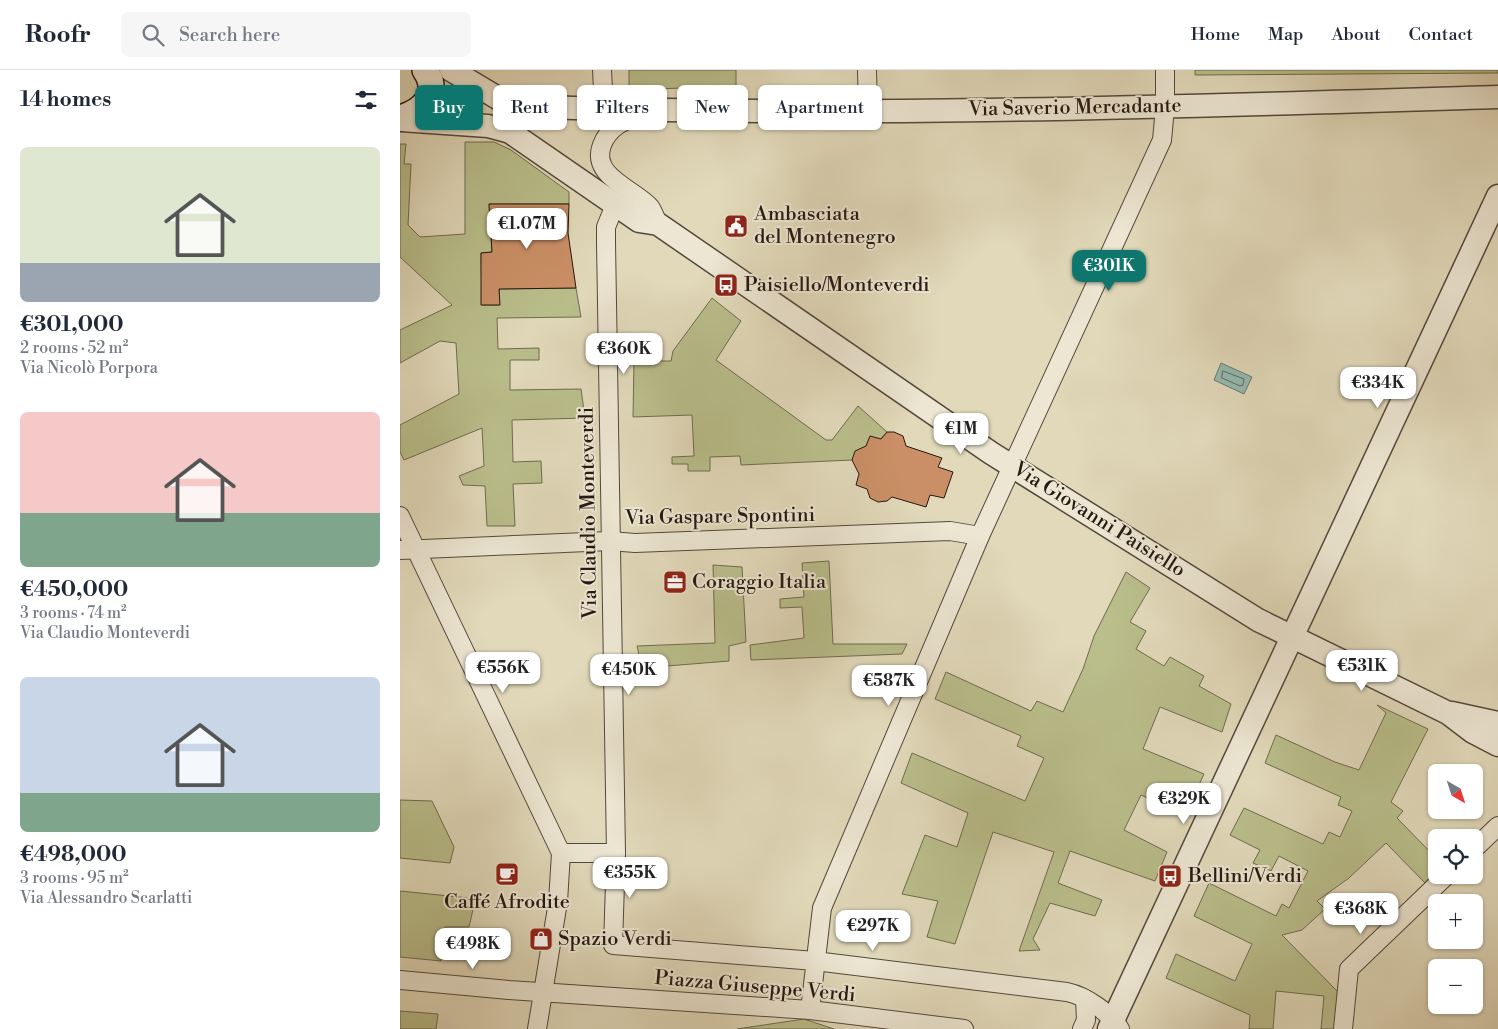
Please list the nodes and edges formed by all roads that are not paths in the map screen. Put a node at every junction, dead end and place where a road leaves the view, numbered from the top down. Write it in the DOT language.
graph roads {
  1 [pos="425,70"];
  2 [pos="452,70"];
  3 [pos="602,70"];
  4 [pos="868,70"];
  5 [pos="1165,70"];
  6 [pos="603,85"];
  7 [pos="868,85"];
  8 [pos="1498,97"];
  9 [pos="577,108"];
  10 [pos="1166,108"];
  11 [pos="667,111"];
  12 [pos="758,111"];
  13 [pos="882,111"];
  14 [pos="400,119"];
  15 [pos="610,130"];
  16 [pos="1498,196"];
  17 [pos="615,205"];
  18 [pos="658,224"];
  19 [pos="1011,466"];
  20 [pos="400,516"];
  21 [pos="980,536"];
  22 [pos="610,541"];
  23 [pos="408,550"];
  24 [pos="1293,637"];
  25 [pos="1448,713"];
  26 [pos="1498,723"];
  27 [pos="1498,745"];
  28 [pos="1498,826"];
  29 [pos="1483,840"];
  30 [pos="561,853"];
  31 [pos="616,853"];
  32 [pos="1438,884"];
  33 [pos="816,961"];
  34 [pos="400,980"];
  35 [pos="543,992"];
  36 [pos="1085,1000"];
  37 [pos="810,1010"];
  38 [pos="1114,1026"];
  39 [pos="537,1029"];
  40 [pos="964,1029"];
  41 [pos="1082,1029"];
  42 [pos="1343,1029"];
  1 -- 14 [label="main road"];
  2 -- 9 [label="street, Via Saverio Mercadante"];
  3 -- 6 [label="street"];
  4 -- 7 [label="street"];
  5 -- 10 [label="street"];
  8 -- 10 [label="street, Via Saverio Mercadante"];
  10 -- 13 [label="street, Via Saverio Mercadante"];
  10 -- 19 [label="street"];
  11 -- 12 [label="street, Via Saverio Mercadante"];
  14 -- 17 [label="street, Via Giovanni Paisiello"];
  15 -- 18 [label="street"];
  16 -- 24 [label="street"];
  17 -- 18 [label="street, Via Giovanni Paisiello"];
  17 -- 22 [label="street, Via Claudio Monteverdi"];
  18 -- 19 [label="street, Via Giovanni Paisiello"];
  19 -- 21 [label="street"];
  19 -- 24 [label="street, Via Giovanni Paisiello"];
  20 -- 23 [label="street"];
  21 -- 22 [label="street, Via Gaspare Spontini"];
  21 -- 33 [label="street"];
  22 -- 23 [label="street, Via Gaspare Spontini"];
  22 -- 31 [label="street, Via Claudio Monteverdi"];
  23 -- 30 [label="street"];
  24 -- 25 [label="street, Via Giovanni Paisiello"];
  24 -- 38 [label="street"];
  25 -- 26 [label="street, Via Giovanni Paisiello"];
  25 -- 27 [label="street, Via Giovanni Paisiello"];
  28 -- 29 [label="street"];
  30 -- 31 [label="street"];
  30 -- 35 [label="street"];
  31 -- 33 [label="street, Piazza Giuseppe Verdi"];
  32 -- 42 [label="street"];
  33 -- 36 [label="street, Piazza Giuseppe Verdi"];
  33 -- 37 [label="street"];
  34 -- 35 [label="street, Piazza Giuseppe Verdi"];
  35 -- 37 [label="street, Piazza Giuseppe Verdi"];
  35 -- 39 [label="street"];
  36 -- 38 [label="street, Piazza Giuseppe Verdi"];
  36 -- 41 [label="street"];
  37 -- 40 [label="street, Piazza Giuseppe Verdi"];
}
